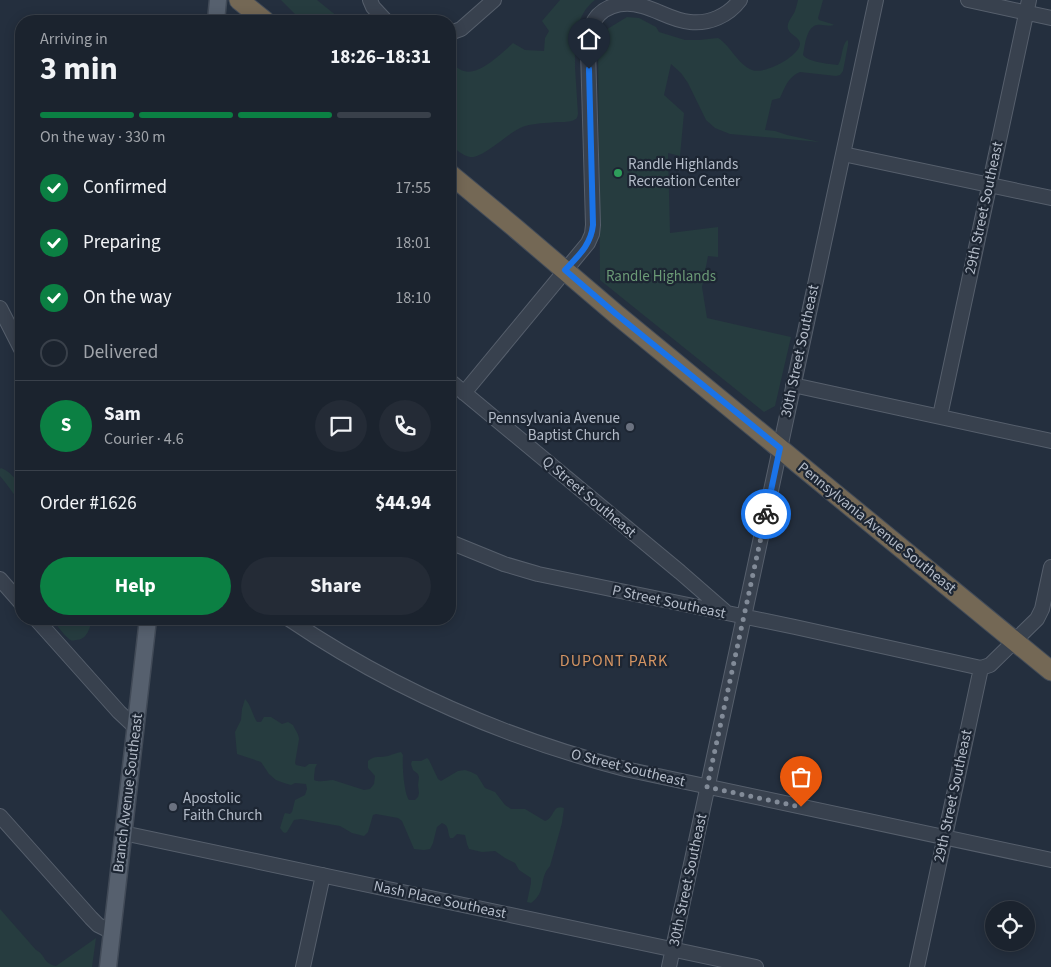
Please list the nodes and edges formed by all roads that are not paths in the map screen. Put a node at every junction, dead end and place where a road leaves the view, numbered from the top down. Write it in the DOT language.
graph roads {
  1 [pos="218,0"];
  2 [pos="239,0"];
  3 [pos="370,0"];
  4 [pos="494,0"];
  5 [pos="740,0"];
  6 [pos="876,0"];
  7 [pos="968,0"];
  8 [pos="1028,6"];
  9 [pos="217,15"];
  10 [pos="257,15"];
  11 [pos="381,15"];
  12 [pos="1051,18"];
  13 [pos="456,31"];
  14 [pos="843,154"];
  15 [pos="456,179"];
  16 [pos="989,185"];
  17 [pos="1051,198"];
  18 [pos="565,270"];
  19 [pos="0,308"];
  20 [pos="15,337"];
  21 [pos="793,385"];
  22 [pos="456,386"];
  23 [pos="464,393"];
  24 [pos="940,416"];
  25 [pos="1051,440"];
  26 [pos="780,448"];
  27 [pos="456,544"];
  28 [pos="1051,567"];
  29 [pos="0,579"];
  30 [pos="15,596"];
  31 [pos="728,614"];
  32 [pos="743,617"];
  33 [pos="41,625"];
  34 [pos="147,625"];
  35 [pos="298,625"];
  36 [pos="1021,636"];
  37 [pos="981,668"];
  38 [pos="1051,671"];
  39 [pos="135,727"];
  40 [pos="707,787"];
  41 [pos="0,816"];
  42 [pos="123,833"];
  43 [pos="944,837"];
  44 [pos="1051,860"];
  45 [pos="323,875"];
  46 [pos="112,932"];
  47 [pos="673,949"];
  48 [pos="108,967"];
  49 [pos="303,967"];
  50 [pos="669,967"];
  51 [pos="756,967"];
  52 [pos="917,967"];
  1 -- 9 [label="main road"];
  2 -- 10 [label="highway"];
  3 -- 11 [label="street"];
  4 -- 13 [label="street"];
  5 -- 18 [label="street"];
  6 -- 14 [label="street, 30th Street Southeast"];
  7 -- 8 [label="street"];
  8 -- 12 [label="street"];
  8 -- 16 [label="street, 29th Street Southeast"];
  14 -- 16 [label="street"];
  14 -- 21 [label="street, 30th Street Southeast"];
  15 -- 18 [label="highway, Pennsylvania Avenue Southeast"];
  16 -- 17 [label="street"];
  16 -- 24 [label="street, 29th Street Southeast"];
  18 -- 23 [label="street"];
  18 -- 26 [label="highway, Pennsylvania Avenue Southeast"];
  19 -- 20 [label="street"];
  21 -- 24 [label="street"];
  21 -- 26 [label="street, 30th Street Southeast"];
  22 -- 23 [label="street, Q Street Southeast"];
  23 -- 31 [label="street, Q Street Southeast"];
  24 -- 25 [label="street"];
  26 -- 32 [label="street, 30th Street Southeast"];
  26 -- 36 [label="highway, Pennsylvania Avenue Southeast"];
  27 -- 31 [label="street, P Street Southeast"];
  28 -- 36 [label="street"];
  29 -- 30 [label="street"];
  31 -- 32 [label="street, P Street Southeast"];
  32 -- 37 [label="street, P Street Southeast"];
  32 -- 40 [label="street, 30th Street Southeast"];
  33 -- 39 [label="street"];
  34 -- 39 [label="main road, Branch Avenue Southeast"];
  35 -- 40 [label="street, O Street Southeast"];
  36 -- 37 [label="street"];
  36 -- 38 [label="highway, Pennsylvania Avenue Southeast"];
  37 -- 43 [label="street, 29th Street Southeast"];
  39 -- 42 [label="main road, Branch Avenue Southeast"];
  40 -- 43 [label="street, O Street Southeast"];
  40 -- 47 [label="street, 30th Street Southeast"];
  41 -- 46 [label="street"];
  42 -- 45 [label="street, Nash Place Southeast"];
  42 -- 46 [label="main road, Branch Avenue Southeast"];
  43 -- 44 [label="street, O Street Southeast"];
  43 -- 52 [label="street, 29th Street Southeast"];
  45 -- 47 [label="street, Nash Place Southeast"];
  45 -- 49 [label="street"];
  46 -- 48 [label="main road, Branch Avenue Southeast"];
  47 -- 50 [label="street, 30th Street Southeast"];
  47 -- 51 [label="street, Nash Place Southeast"];
}
